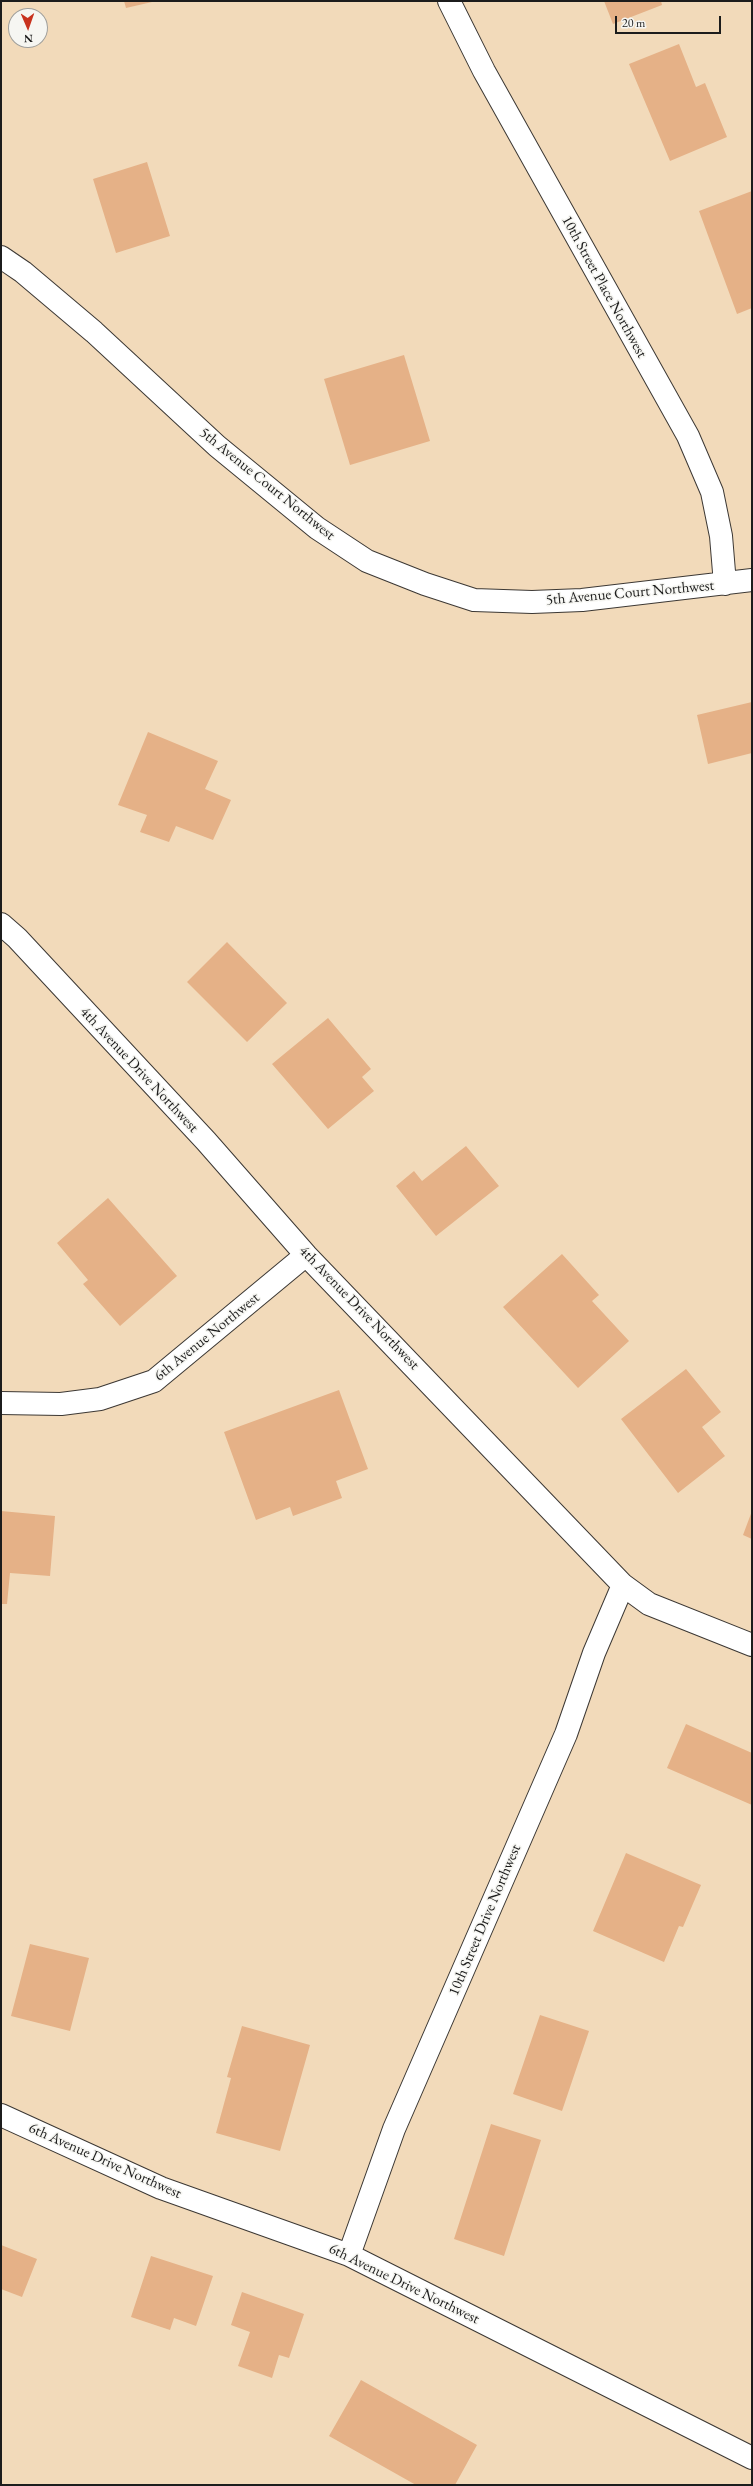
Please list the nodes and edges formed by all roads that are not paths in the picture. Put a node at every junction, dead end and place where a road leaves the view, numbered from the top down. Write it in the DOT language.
graph roads {
  1 [pos="449,1"];
  2 [pos="1,256"];
  3 [pos="752,580"];
  4 [pos="725,584"];
  5 [pos="1,924"];
  6 [pos="306,1255"];
  7 [pos="1,1403"];
  8 [pos="623,1585"];
  9 [pos="752,1645"];
  10 [pos="1,2115"];
  11 [pos="349,2255"];
  12 [pos="752,2458"];
  1 -- 4 [label="street, 10th Street Place Northwest"];
  2 -- 4 [label="street, 5th Avenue Court Northwest"];
  3 -- 4 [label="street, 5th Avenue Court Northwest"];
  5 -- 6 [label="street, 4th Avenue Drive Northwest"];
  6 -- 7 [label="street, 6th Avenue Northwest"];
  6 -- 8 [label="street, 4th Avenue Drive Northwest"];
  8 -- 9 [label="street, 4th Avenue Drive Northwest"];
  8 -- 11 [label="street, 10th Street Drive Northwest"];
  10 -- 11 [label="street, 6th Avenue Drive Northwest"];
  11 -- 12 [label="street, 6th Avenue Drive Northwest"];
}
